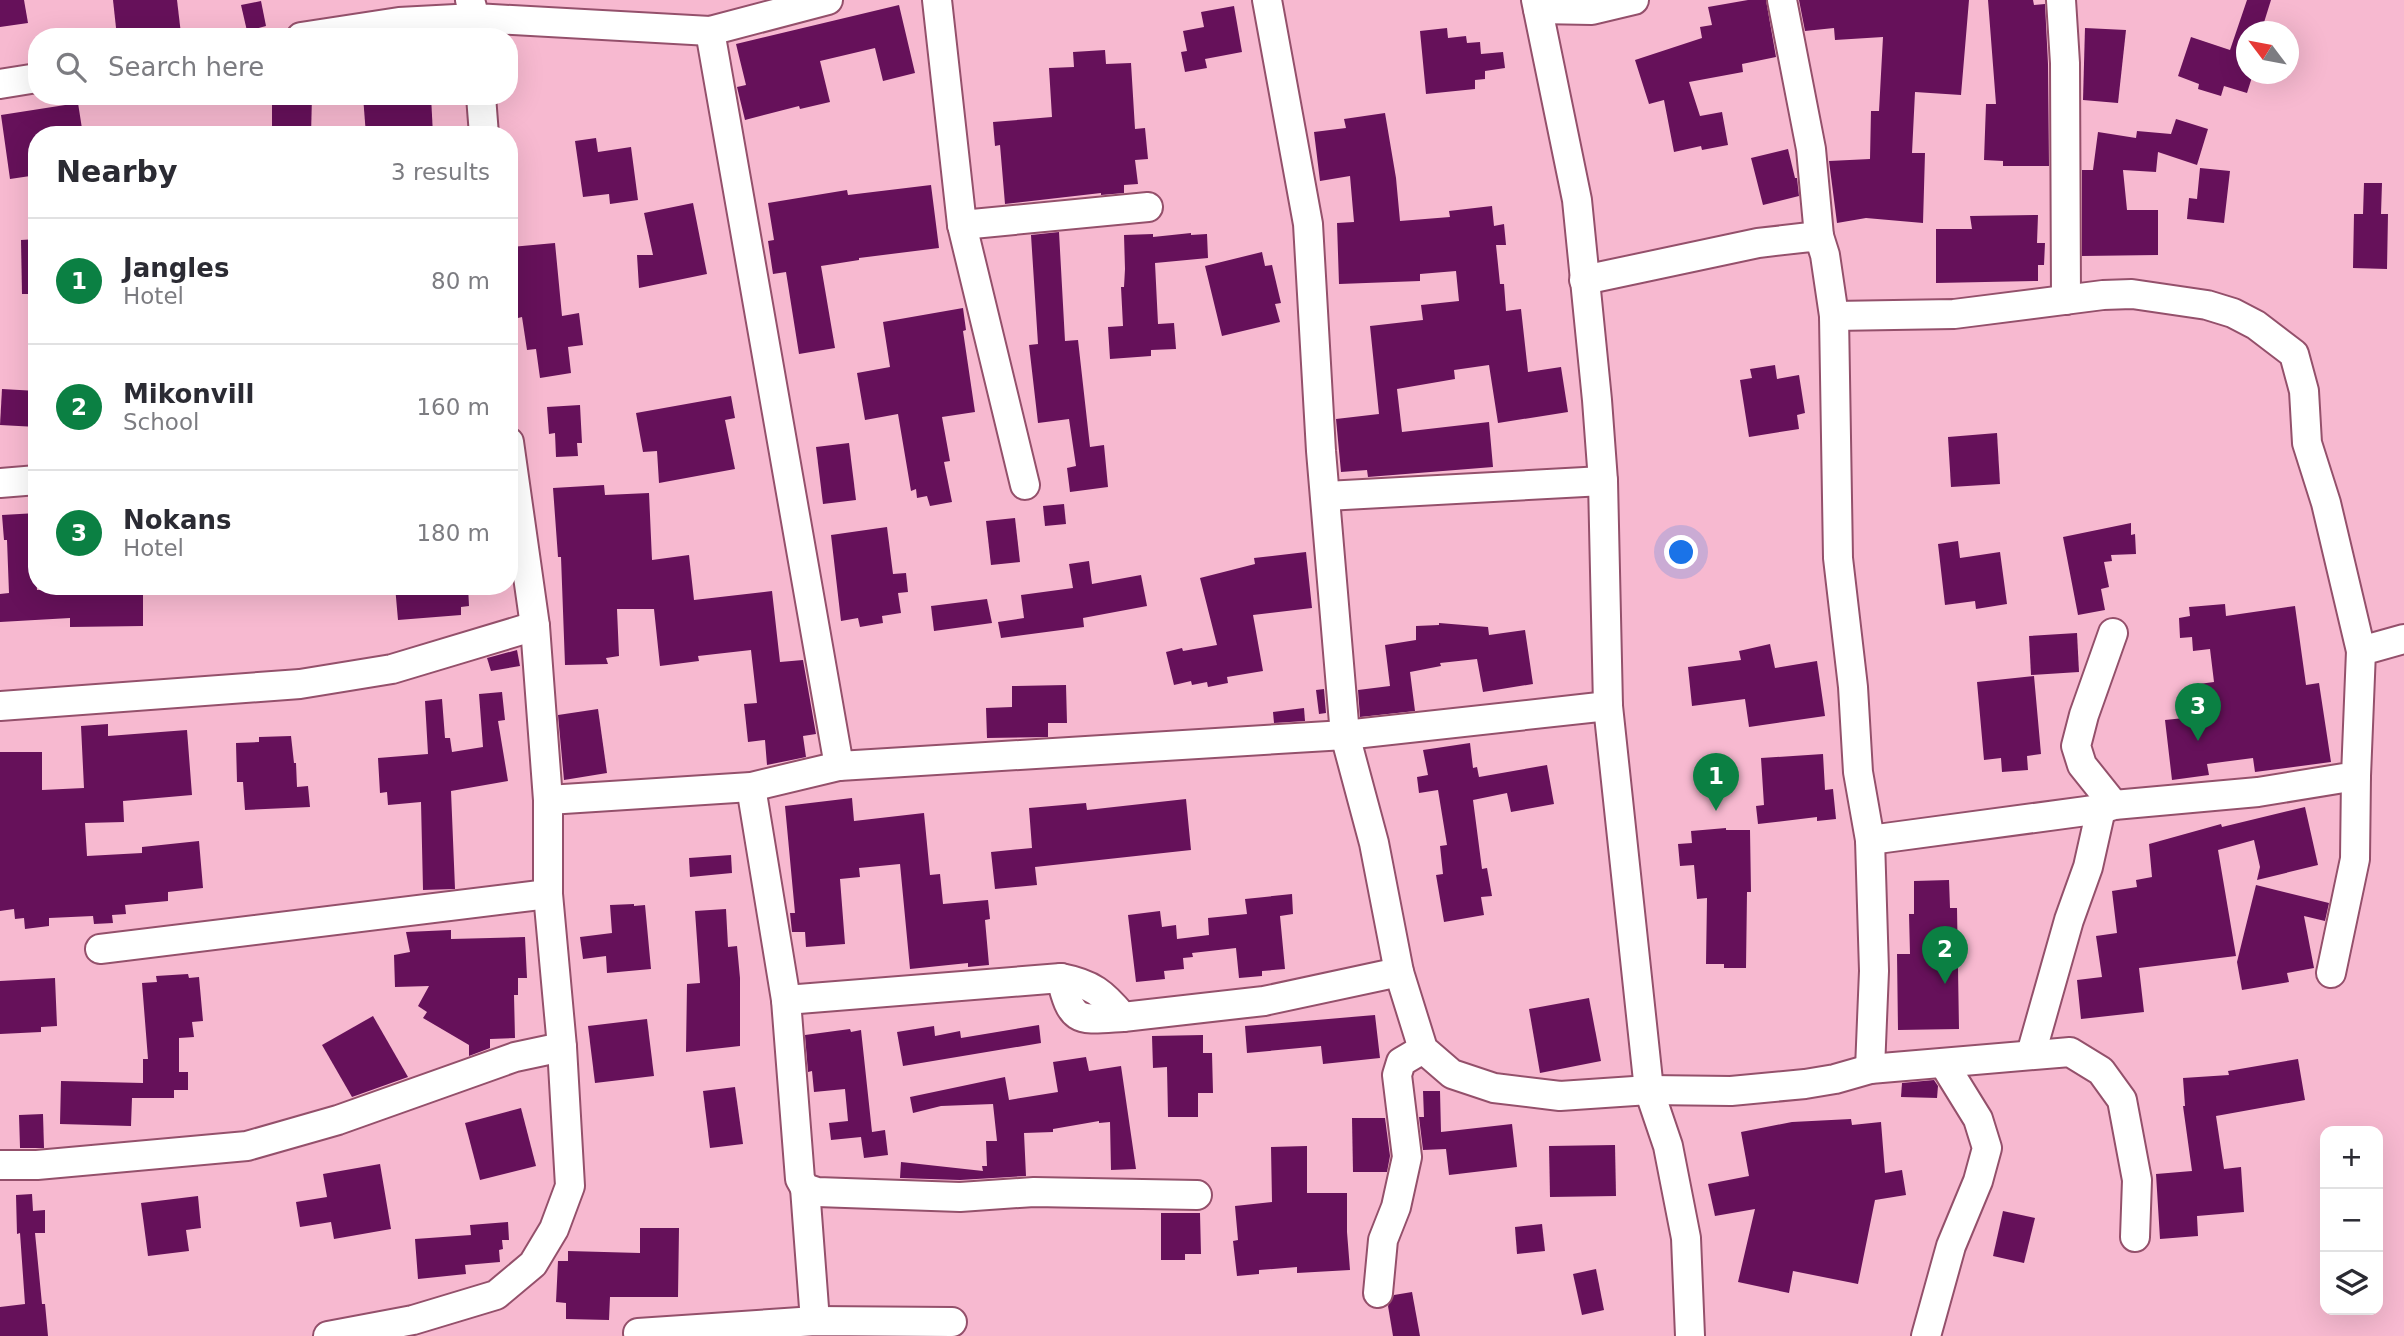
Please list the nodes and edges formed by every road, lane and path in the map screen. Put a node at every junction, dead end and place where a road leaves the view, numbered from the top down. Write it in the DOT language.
graph roads {
  1 [pos="828,0"];
  2 [pos="937,0"];
  3 [pos="1267,0"];
  4 [pos="1634,0"];
  5 [pos="1782,0"];
  6 [pos="2061,0"];
  7 [pos="1537,5"];
  8 [pos="474,18"];
  9 [pos="360,28"];
  10 [pos="710,31"];
  11 [pos="28,79"];
  12 [pos="0,84"];
  13 [pos="482,105"];
  14 [pos="483,126"];
  15 [pos="1148,207"];
  16 [pos="962,225"];
  17 [pos="1819,236"];
  18 [pos="1584,280"];
  19 [pos="2066,300"];
  20 [pos="1834,316"];
  21 [pos="28,481"];
  22 [pos="1603,481"];
  23 [pos="0,483"];
  24 [pos="1025,485"];
  25 [pos="1326,496"];
  26 [pos="518,506"];
  27 [pos="535,626"];
  28 [pos="2113,633"];
  29 [pos="2404,639"];
  30 [pos="2361,651"];
  31 [pos="0,706"];
  32 [pos="1608,706"];
  33 [pos="1345,735"];
  34 [pos="839,766"];
  35 [pos="2356,776"];
  36 [pos="751,787"];
  37 [pos="548,800"];
  38 [pos="2108,807"];
  39 [pos="1870,841"];
  40 [pos="548,894"];
  41 [pos="100,950"];
  42 [pos="1399,972"];
  43 [pos="2331,973"];
  44 [pos="786,1000"];
  45 [pos="562,1047"];
  46 [pos="1423,1049"];
  47 [pos="2032,1054"];
  48 [pos="1944,1063"];
  49 [pos="1870,1069"];
  50 [pos="1649,1090"];
  51 [pos="0,1165"];
  52 [pos="805,1188"];
  53 [pos="1198,1195"];
  54 [pos="2135,1237"];
  55 [pos="1378,1293"];
  56 [pos="815,1321"];
  57 [pos="951,1322"];
  58 [pos="638,1333"];
  59 [pos="328,1336"];
  60 [pos="1690,1336"];
  61 [pos="1926,1336"];
  1 -- 10 [label="street"];
  2 -- 16 [label="street"];
  3 -- 25 [label="street"];
  4 -- 7 [label="street"];
  5 -- 17 [label="street"];
  6 -- 19 [label="street"];
  7 -- 18 [label="street"];
  8 -- 9 [label="street"];
  8 -- 10 [label="street"];
  10 -- 34 [label="street"];
  11 -- 12 [label="street"];
  13 -- 14 [label="street"];
  15 -- 16 [label="street"];
  16 -- 24 [label="street"];
  17 -- 18 [label="street"];
  17 -- 20 [label="street"];
  18 -- 22 [label="street"];
  19 -- 20 [label="street"];
  19 -- 30 [label="street"];
  20 -- 39 [label="street"];
  21 -- 23 [label="street"];
  22 -- 25 [label="street"];
  22 -- 32 [label="street"];
  25 -- 33 [label="street"];
  26 -- 27 [label="street"];
  27 -- 31 [label="street"];
  27 -- 37 [label="street"];
  28 -- 38 [label="street"];
  29 -- 30 [label="street"];
  30 -- 35 [label="street"];
  32 -- 33 [label="street"];
  32 -- 50 [label="street"];
  33 -- 34 [label="street"];
  33 -- 42 [label="street"];
  34 -- 36 [label="street"];
  35 -- 38 [label="street"];
  35 -- 43 [label="street"];
  36 -- 37 [label="street"];
  36 -- 44 [label="street"];
  37 -- 40 [label="street"];
  38 -- 39 [label="street"];
  38 -- 47 [label="street"];
  39 -- 49 [label="street"];
  40 -- 41 [label="street"];
  40 -- 45 [label="street"];
  42 -- 44 [label="street"];
  42 -- 46 [label="street"];
  44 -- 52 [label="street"];
  45 -- 51 [label="street"];
  45 -- 59 [label="street"];
  46 -- 50 [label="street"];
  46 -- 55 [label="street"];
  47 -- 48 [label="street"];
  47 -- 54 [label="street"];
  48 -- 49 [label="street"];
  48 -- 61 [label="street"];
  49 -- 50 [label="street"];
  50 -- 60 [label="street"];
  52 -- 53 [label="street"];
  52 -- 56 [label="street"];
  56 -- 57 [label="street"];
  56 -- 58 [label="street"];
}
